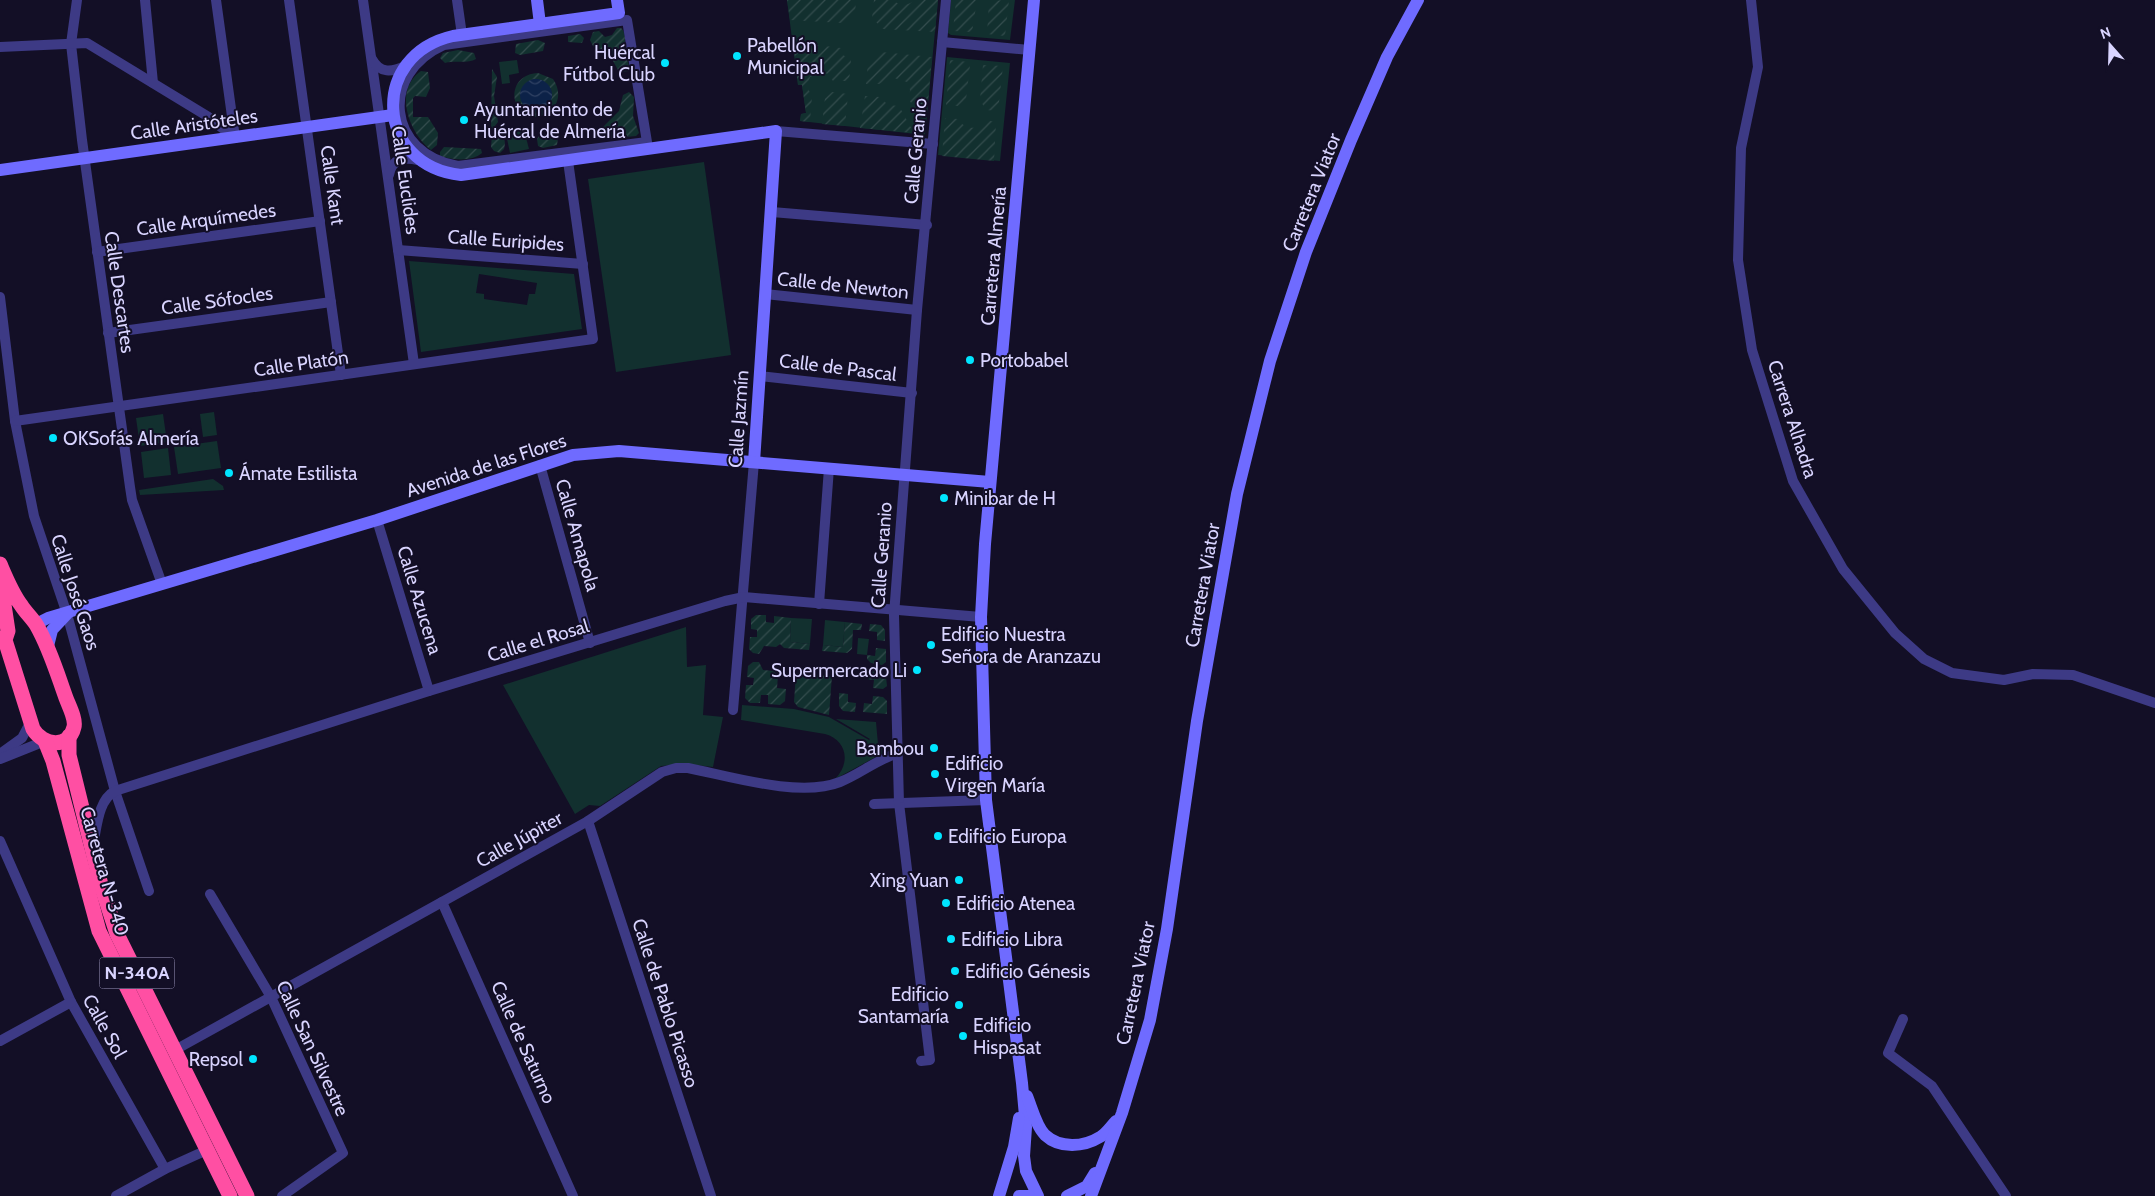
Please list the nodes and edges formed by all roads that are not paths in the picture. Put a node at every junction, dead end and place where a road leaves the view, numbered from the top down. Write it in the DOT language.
graph roads {
  1 [pos="78,0"];
  2 [pos="145,0"];
  3 [pos="216,0"];
  4 [pos="290,0"];
  5 [pos="363,0"];
  6 [pos="457,0"];
  7 [pos="537,0"];
  8 [pos="617,0"];
  9 [pos="946,0"];
  10 [pos="1034,0"];
  11 [pos="1418,0"];
  12 [pos="1751,0"];
  13 [pos="540,24"];
  14 [pos="462,35"];
  15 [pos="942,42"];
  16 [pos="72,44"];
  17 [pos="0,47"];
  18 [pos="1030,50"];
  19 [pos="370,53"];
  20 [pos="405,66"];
  21 [pos="153,83"];
  22 [pos="400,90"];
  23 [pos="393,115"];
  24 [pos="379,117"];
  25 [pos="307,127"];
  26 [pos="776,131"];
  27 [pos="235,138"];
  28 [pos="933,144"];
  29 [pos="84,159"];
  30 [pos="418,160"];
  31 [pos="568,161"];
  32 [pos="0,170"];
  33 [pos="388,182"];
  34 [pos="772,212"];
  35 [pos="320,221"];
  36 [pos="927,225"];
  37 [pos="398,250"];
  38 [pos="97,252"];
  39 [pos="583,264"];
  40 [pos="765,294"];
  41 [pos="0,297"];
  42 [pos="331,302"];
  43 [pos="917,310"];
  44 [pos="108,333"];
  45 [pos="414,364"];
  46 [pos="341,375"];
  47 [pos="759,376"];
  48 [pos="912,393"];
  49 [pos="118,406"];
  50 [pos="15,420"];
  51 [pos="754,462"];
  52 [pos="540,466"];
  53 [pos="829,468"];
  54 [pos="904,475"];
  55 [pos="990,482"];
  56 [pos="377,520"];
  57 [pos="0,564"];
  58 [pos="0,578"];
  59 [pos="162,584"];
  60 [pos="744,597"];
  61 [pos="819,604"];
  62 [pos="894,610"];
  63 [pos="67,614"];
  64 [pos="981,618"];
  65 [pos="36,624"];
  66 [pos="8,631"];
  67 [pos="590,643"];
  68 [pos="48,646"];
  69 [pos="429,691"];
  70 [pos="2155,703"];
  71 [pos="734,710"];
  72 [pos="31,721"];
  73 [pos="69,736"];
  74 [pos="45,741"];
  75 [pos="898,753"];
  76 [pos="0,754"];
  77 [pos="0,758"];
  78 [pos="115,791"];
  79 [pos="986,800"];
  80 [pos="899,803"];
  81 [pos="874,804"];
  82 [pos="588,820"];
  83 [pos="0,841"];
  84 [pos="92,847"];
  85 [pos="149,891"];
  86 [pos="210,894"];
  87 [pos="442,902"];
  88 [pos="271,998"];
  89 [pos="71,1002"];
  90 [pos="1903,1019"];
  91 [pos="0,1041"];
  92 [pos="176,1050"];
  93 [pos="921,1061"];
  94 [pos="1022,1083"];
  95 [pos="1122,1113"];
  96 [pos="207,1150"];
  97 [pos="1109,1150"];
  98 [pos="165,1169"];
  99 [pos="116,1196"];
  100 [pos="230,1196"];
  101 [pos="247,1196"];
  102 [pos="282,1196"];
  103 [pos="574,1196"];
  104 [pos="711,1196"];
  105 [pos="999,1196"];
  106 [pos="1019,1196"];
  107 [pos="1029,1196"];
  108 [pos="1038,1196"];
  109 [pos="1067,1196"];
  110 [pos="1091,1196"];
  111 [pos="2006,1196"];
  1 -- 16 [label="street, Calle Descartes"];
  2 -- 21 [label="street"];
  3 -- 27 [label="street"];
  4 -- 25 [label="street, Calle Kant"];
  5 -- 19 [label="street, Calle Euclides"];
  6 -- 14 [label="street"];
  7 -- 13 [label="main road"];
  8 -- 13 [label="main road"];
  9 -- 15 [label="street, Calle Geranio"];
  10 -- 18 [label="main road, Carretera Almería"];
  11 -- 95 [label="main road, Carretera Viator"];
  12 -- 70 [label="street, Carrera Alhadra"];
  13 -- 14 [label="main road"];
  14 -- 20 [label="main road"];
  15 -- 18 [label="street"];
  15 -- 28 [label="street, Calle Geranio"];
  16 -- 17 [label="street"];
  16 -- 21 [label="street"];
  16 -- 29 [label="street, Calle Descartes"];
  18 -- 55 [label="main road, Carretera Almería"];
  19 -- 20 [label="street"];
  19 -- 24 [label="street, Calle Euclides"];
  20 -- 23 [label="main road"];
  21 -- 27 [label="street"];
  22 -- 22 [label="street"];
  23 -- 24 [label="main road, Calle Aristóteles"];
  23 -- 30 [label="main road"];
  24 -- 25 [label="main road, Calle Aristóteles"];
  24 -- 33 [label="street, Calle Euclides"];
  25 -- 27 [label="main road, Calle Aristóteles"];
  25 -- 35 [label="street, Calle Kant"];
  26 -- 28 [label="street"];
  26 -- 31 [label="main road"];
  26 -- 34 [label="main road, Calle Jazmín"];
  27 -- 29 [label="main road, Calle Aristóteles"];
  28 -- 36 [label="street, Calle Geranio"];
  29 -- 32 [label="main road, Calle Aristóteles"];
  29 -- 38 [label="street, Calle Descartes"];
  30 -- 31 [label="main road"];
  30 -- 33 [label="street"];
  31 -- 39 [label="street"];
  33 -- 37 [label="street, Calle Euclides"];
  34 -- 36 [label="street"];
  34 -- 40 [label="main road, Calle Jazmín"];
  35 -- 38 [label="street, Calle Arquímedes"];
  35 -- 42 [label="street, Calle Kant"];
  36 -- 43 [label="street, Calle Geranio"];
  37 -- 39 [label="street, Calle Euripides"];
  37 -- 45 [label="street, Calle Euclides"];
  38 -- 44 [label="street, Calle Descartes"];
  39 -- 45 [label="street, Calle Platón"];
  40 -- 43 [label="street, Calle de Newton"];
  40 -- 47 [label="main road, Calle Jazmín"];
  41 -- 50 [label="street, Calle José Gaos"];
  42 -- 44 [label="street, Calle Sófocles"];
  42 -- 46 [label="street, Calle Kant"];
  43 -- 48 [label="street, Calle Geranio"];
  44 -- 49 [label="street, Calle Descartes"];
  45 -- 46 [label="street, Calle Platón"];
  46 -- 49 [label="street, Calle Platón"];
  47 -- 48 [label="street, Calle de Pascal"];
  47 -- 51 [label="main road, Calle Jazmín"];
  48 -- 54 [label="street, Calle Geranio"];
  49 -- 50 [label="street, Calle Platón"];
  49 -- 59 [label="street, Calle Descartes"];
  50 -- 63 [label="street, Calle José Gaos"];
  51 -- 52 [label="main road, Avenida de las Flores"];
  51 -- 53 [label="main road, Avenida de las Flores"];
  51 -- 60 [label="street, Calle Jazmín"];
  52 -- 56 [label="main road, Avenida de las Flores"];
  52 -- 67 [label="street, Calle Amapola"];
  53 -- 54 [label="main road, Avenida de las Flores"];
  53 -- 61 [label="street"];
  54 -- 55 [label="main road, Avenida de las Flores"];
  54 -- 62 [label="street, Calle Geranio"];
  55 -- 64 [label="main road, Carretera Almería"];
  56 -- 59 [label="main road, Avenida de las Flores"];
  56 -- 69 [label="street, Calle Azucena"];
  57 -- 65 [label="highway, N-340A"];
  58 -- 66 [label="highway, Carretera N-340 / N-340A"];
  59 -- 63 [label="main road, Avenida de las Flores"];
  60 -- 61 [label="street, Calle el Rosal"];
  60 -- 67 [label="street, Calle el Rosal"];
  60 -- 71 [label="street, Calle Jazmín"];
  61 -- 62 [label="street, Calle el Rosal"];
  62 -- 64 [label="street, Calle el Rosal"];
  62 -- 75 [label="street, Calle Geranio"];
  63 -- 65 [label="main road, Avenida de las Flores"];
  63 -- 68 [label="main road"];
  63 -- 78 [label="street, Calle José Gaos"];
  64 -- 79 [label="main road, Carretera Almería"];
  65 -- 66 [label="highway"];
  65 -- 68 [label="highway, N-340A"];
  66 -- 72 [label="highway, Carretera N-340 / N-340A"];
  67 -- 69 [label="street, Calle el Rosal"];
  68 -- 73 [label="highway, N-340A"];
  69 -- 78 [label="street, Calle el Rosal"];
  72 -- 74 [label="highway, Carretera N-340 / N-340A"];
  72 -- 76 [label="street"];
  73 -- 74 [label="highway"];
  73 -- 84 [label="highway, N-340A"];
  74 -- 77 [label="street"];
  74 -- 96 [label="highway, Carretera N-340 / N-340A"];
  75 -- 80 [label="street, Calle Geranio"];
  75 -- 82 [label="street, Calle Júpiter"];
  78 -- 84 [label="street"];
  78 -- 85 [label="street, Calle José Gaos"];
  79 -- 80 [label="street"];
  79 -- 94 [label="main road, Carretera Almería"];
  80 -- 81 [label="street"];
  80 -- 93 [label="street, Calle Geranio"];
  82 -- 87 [label="street, Calle Júpiter"];
  82 -- 104 [label="street, Calle de Pablo Picasso"];
  83 -- 89 [label="street, Calle Sol"];
  84 -- 92 [label="highway, N-340A"];
  86 -- 88 [label="street, Calle San Silvestre"];
  87 -- 88 [label="street, Calle Júpiter"];
  87 -- 103 [label="street, Calle de Saturno"];
  88 -- 92 [label="street, Calle Júpiter"];
  88 -- 102 [label="street, Calle San Silvestre"];
  89 -- 91 [label="street"];
  89 -- 98 [label="street, Calle Sol"];
  90 -- 111 [label="street"];
  92 -- 101 [label="highway, N-340A"];
  94 -- 95 [label="main road"];
  94 -- 105 [label="main road"];
  94 -- 108 [label="main road"];
  95 -- 97 [label="main road, Carretera Viator"];
  96 -- 98 [label="street"];
  96 -- 100 [label="highway, Carretera N-340 / N-340A"];
  97 -- 109 [label="main road"];
  97 -- 110 [label="main road, Carretera Viator"];
  98 -- 99 [label="street"];
  106 -- 107 [label="main road"];
}
